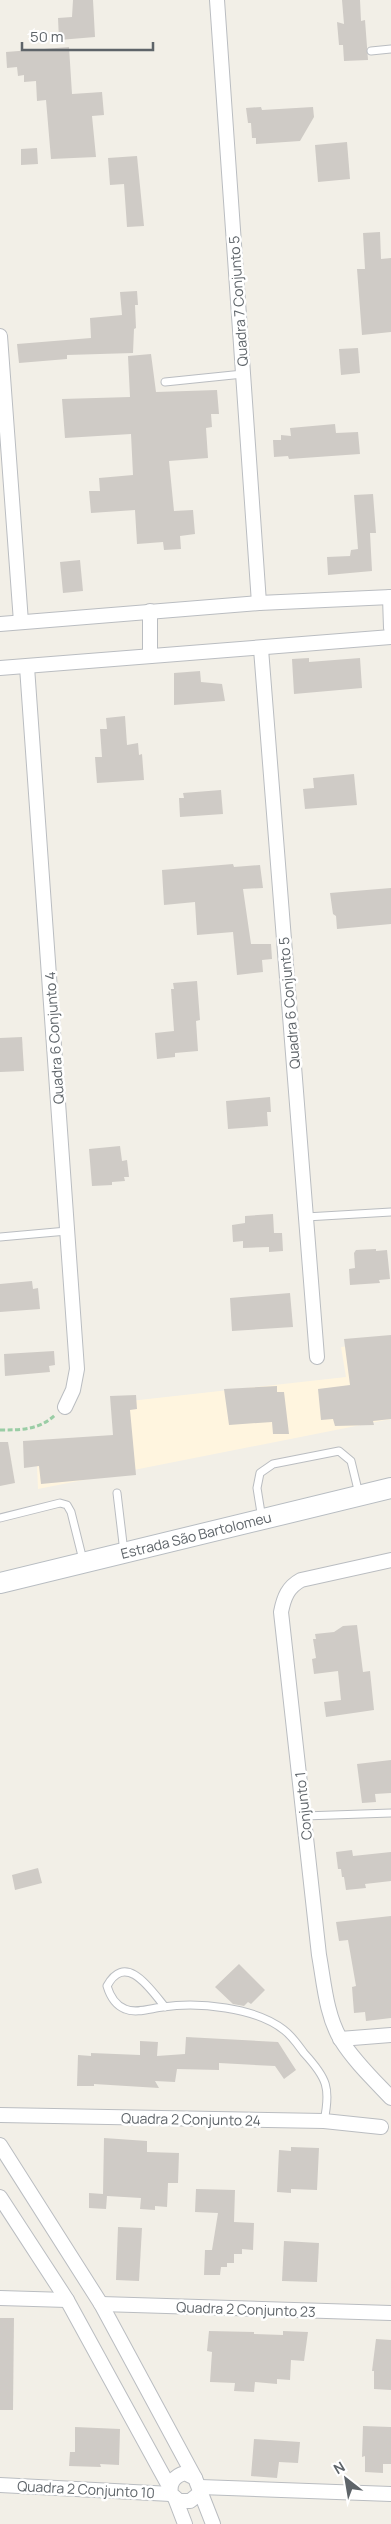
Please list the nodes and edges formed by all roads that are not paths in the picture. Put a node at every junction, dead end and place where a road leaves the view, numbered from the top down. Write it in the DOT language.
graph roads {
  1 [pos="217,0"];
  2 [pos="391,49"];
  3 [pos="371,51"];
  4 [pos="0,336"];
  5 [pos="1,357"];
  6 [pos="243,374"];
  7 [pos="165,382"];
  8 [pos="390,597"];
  9 [pos="259,603"];
  10 [pos="150,611"];
  11 [pos="21,622"];
  12 [pos="0,624"];
  13 [pos="391,628"];
  14 [pos="391,637"];
  15 [pos="261,649"];
  16 [pos="150,656"];
  17 [pos="27,667"];
  18 [pos="0,668"];
  19 [pos="391,1212"];
  20 [pos="306,1217"];
  21 [pos="67,1231"];
  22 [pos="0,1237"];
  23 [pos="317,1357"];
  24 [pos="65,1407"];
  25 [pos="391,1488"];
  26 [pos="117,1493"];
  27 [pos="359,1495"];
  28 [pos="0,1518"];
  29 [pos="262,1519"];
  30 [pos="124,1553"];
  31 [pos="391,1560"];
  32 [pos="84,1562"];
  33 [pos="0,1583"];
  34 [pos="391,1813"];
  35 [pos="304,1816"];
  36 [pos="165,2007"];
  37 [pos="391,2035"];
  38 [pos="340,2039"];
  39 [pos="391,2098"];
  40 [pos="0,2115"];
  41 [pos="324,2121"];
  42 [pos="381,2127"];
  43 [pos="0,2145"];
  44 [pos="0,2196"];
  45 [pos="0,2298"];
  46 [pos="67,2300"];
  47 [pos="101,2304"];
  48 [pos="391,2313"];
  49 [pos="0,2485"];
  50 [pos="198,2486"];
  51 [pos="172,2493"];
  52 [pos="391,2494"];
  53 [pos="185,2524"];
  54 [pos="212,2524"];
  1 -- 6 [label="street, Quadra 7 Conjunto 5"];
  2 -- 3 [label="lane"];
  4 -- 5 [label="street"];
  5 -- 11 [label="street"];
  6 -- 7 [label="lane"];
  6 -- 9 [label="street, Quadra 7 Conjunto 5"];
  8 -- 9 [label="street"];
  8 -- 13 [label="street"];
  9 -- 10 [label="street"];
  10 -- 11 [label="street"];
  10 -- 16 [label="street"];
  11 -- 12 [label="street"];
  14 -- 15 [label="street"];
  15 -- 16 [label="street"];
  15 -- 20 [label="street, Quadra 6 Conjunto 5"];
  16 -- 17 [label="street"];
  17 -- 18 [label="street"];
  17 -- 21 [label="street, Quadra 6 Conjunto 4"];
  19 -- 20 [label="lane"];
  20 -- 23 [label="street, Quadra 6 Conjunto 5"];
  21 -- 22 [label="lane"];
  21 -- 24 [label="street, Quadra 6 Conjunto 4"];
  25 -- 27 [label="street, Estrada São Bartolomeu"];
  26 -- 30 [label="lane"];
  27 -- 29 [label="street, Estrada São Bartolomeu"];
  27 -- 29 [label="lane"];
  28 -- 32 [label="lane"];
  29 -- 30 [label="street, Estrada São Bartolomeu"];
  30 -- 32 [label="street, Estrada São Bartolomeu"];
  31 -- 35 [label="street, Conjunto 1"];
  32 -- 33 [label="street, Estrada São Bartolomeu"];
  34 -- 35 [label="lane"];
  35 -- 38 [label="street, Conjunto 1"];
  36 -- 36 [label="lane"];
  36 -- 41 [label="lane"];
  37 -- 38 [label="street"];
  38 -- 39 [label="street, Conjunto 1"];
  40 -- 41 [label="street, Quadra 2 Conjunto 24"];
  41 -- 42 [label="street, Quadra 2 Conjunto 24"];
  43 -- 47 [label="street"];
  44 -- 46 [label="street"];
  45 -- 46 [label="street"];
  46 -- 51 [label="street"];
  47 -- 48 [label="street, Quadra 2 Conjunto 23"];
  47 -- 50 [label="street"];
  49 -- 51 [label="street, Quadra 2 Conjunto 10"];
  50 -- 51 [label="street"];
  50 -- 51 [label="street"];
  50 -- 52 [label="street"];
  50 -- 54 [label="street"];
  51 -- 53 [label="street"];
}
